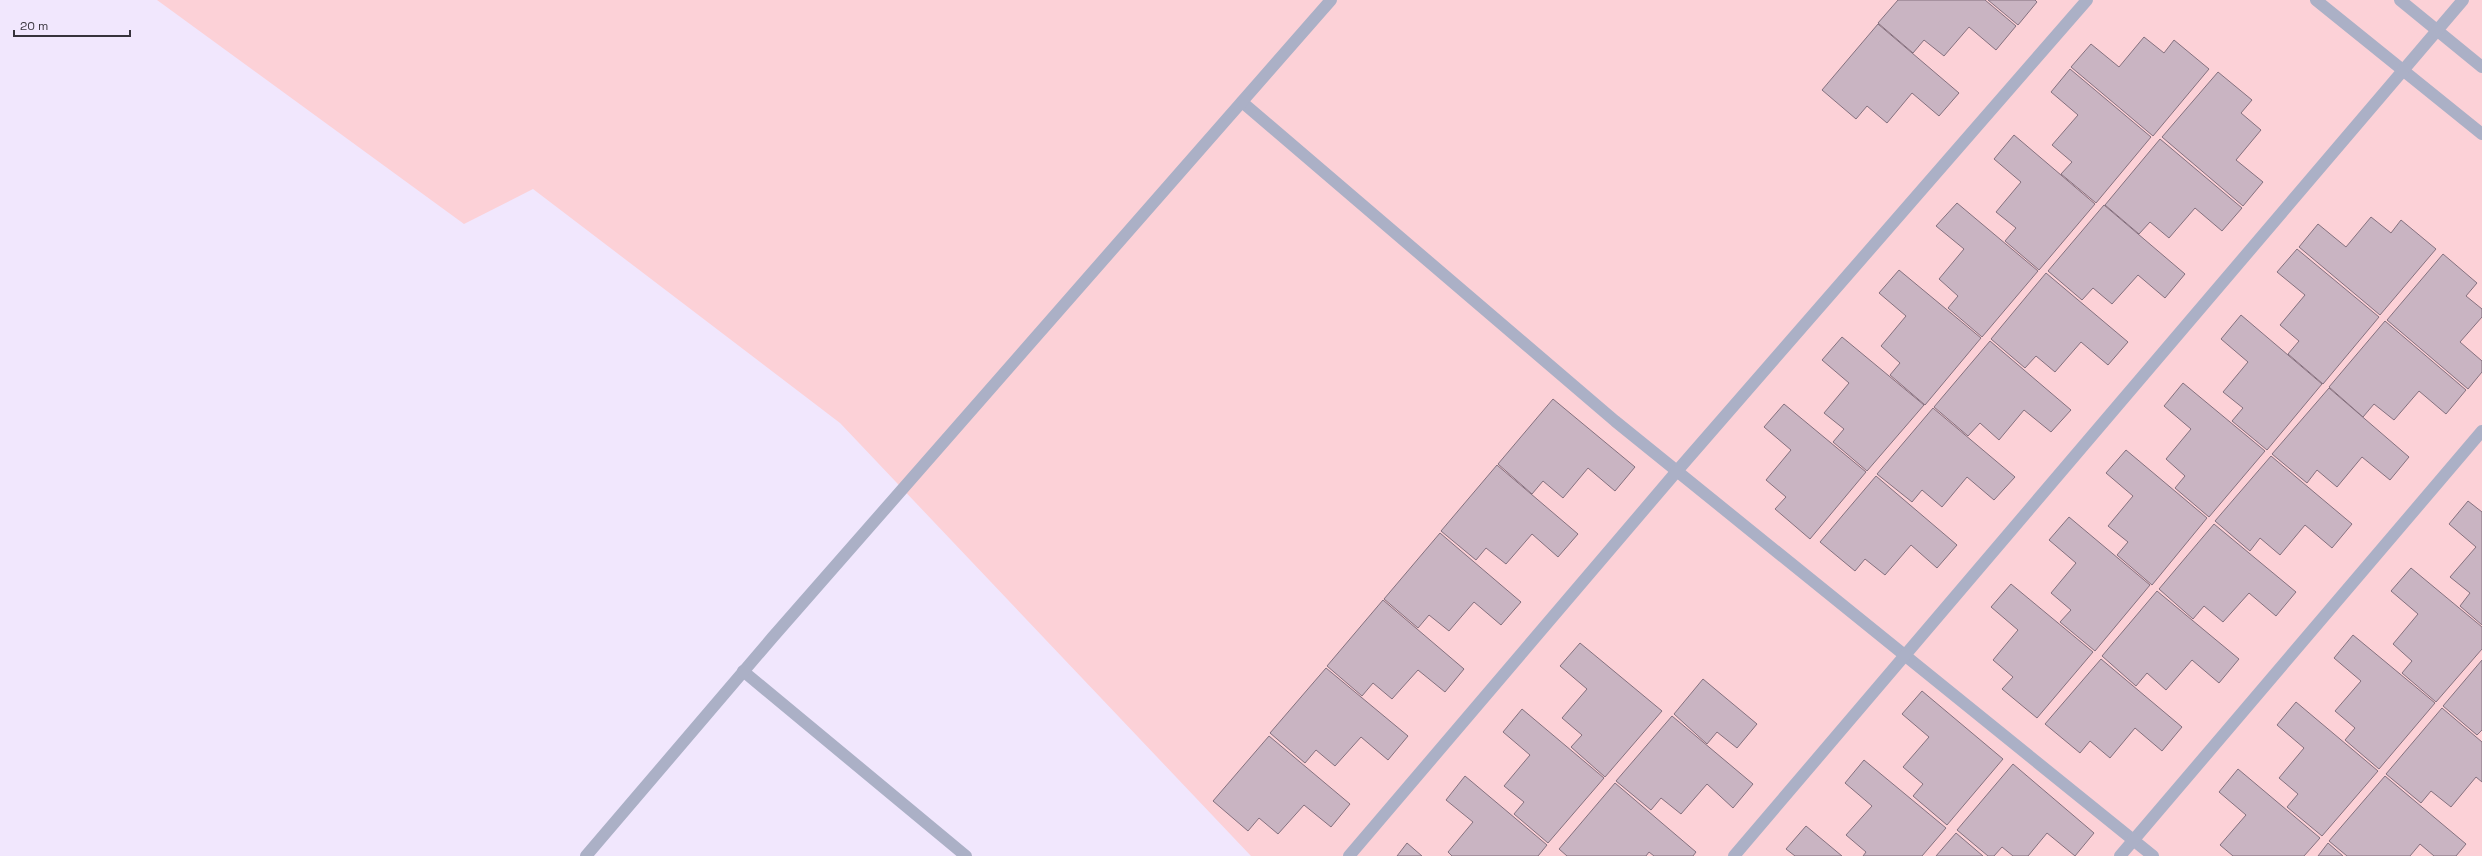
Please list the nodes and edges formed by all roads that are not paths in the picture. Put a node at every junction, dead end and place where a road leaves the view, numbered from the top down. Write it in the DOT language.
graph roads {
  1 [pos="1331,0"];
  2 [pos="2087,0"];
  3 [pos="2316,0"];
  4 [pos="2400,0"];
  5 [pos="2463,0"];
  6 [pos="2437,30"];
  7 [pos="2482,67"];
  8 [pos="2403,70"];
  9 [pos="1242,102"];
  10 [pos="2482,134"];
  11 [pos="2482,431"];
  12 [pos="1677,472"];
  13 [pos="1906,656"];
  14 [pos="743,671"];
  15 [pos="2134,840"];
  16 [pos="586,856"];
  17 [pos="966,856"];
  18 [pos="1350,856"];
  19 [pos="1734,856"];
  20 [pos="2120,856"];
  21 [pos="2153,856"];
  1 -- 9 [label="street"];
  2 -- 12 [label="street"];
  3 -- 8 [label="street"];
  4 -- 6 [label="street"];
  5 -- 6 [label="street"];
  6 -- 7 [label="street"];
  6 -- 8 [label="street"];
  8 -- 10 [label="street"];
  8 -- 13 [label="street"];
  9 -- 12 [label="street"];
  9 -- 14 [label="street"];
  11 -- 15 [label="street"];
  12 -- 13 [label="street"];
  12 -- 18 [label="street"];
  13 -- 15 [label="street"];
  13 -- 19 [label="street"];
  14 -- 16 [label="street"];
  14 -- 17 [label="street"];
  15 -- 20 [label="street"];
  15 -- 21 [label="street"];
}
